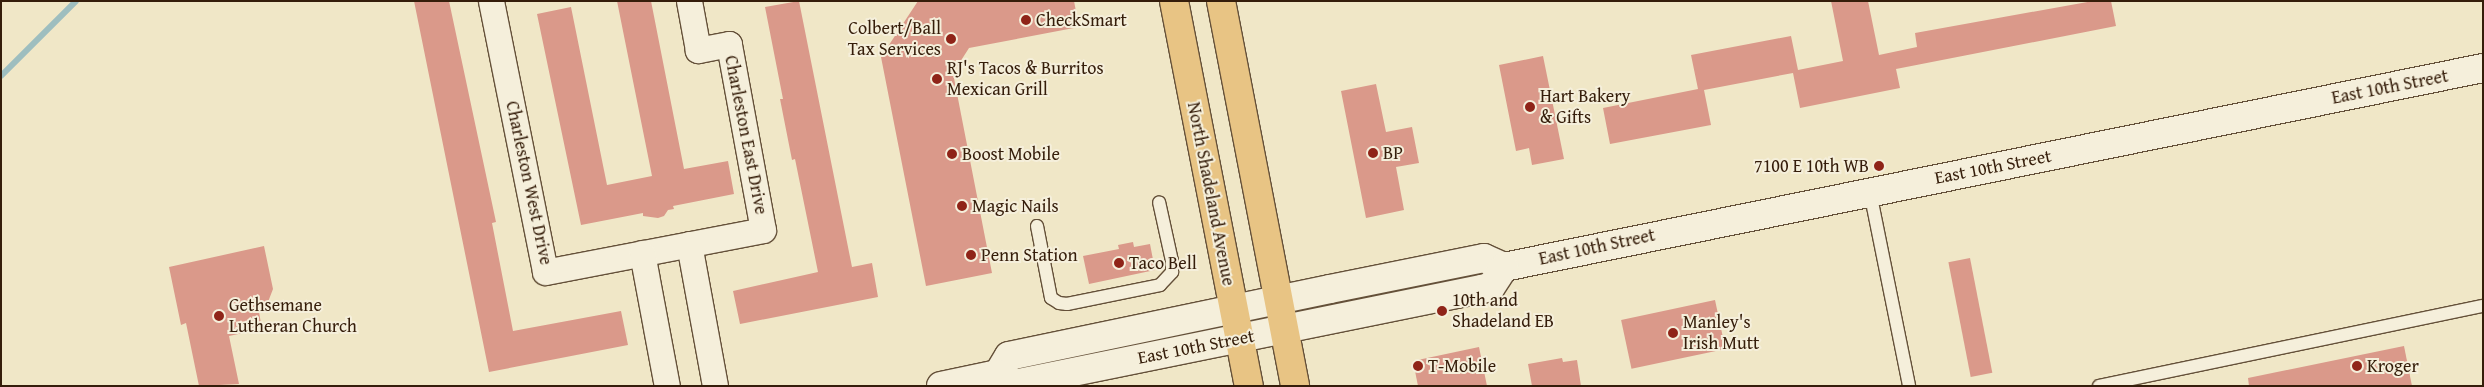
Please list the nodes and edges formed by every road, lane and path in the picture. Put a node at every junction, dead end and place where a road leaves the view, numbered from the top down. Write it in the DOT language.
graph roads {
  1 [pos="491,1"];
  2 [pos="689,1"];
  3 [pos="1174,1"];
  4 [pos="1221,1"];
  5 [pos="2483,68"];
  6 [pos="1870,192"];
  7 [pos="1159,202"];
  8 [pos="1037,226"];
  9 [pos="689,244"];
  10 [pos="642,253"];
  11 [pos="1504,266"];
  12 [pos="1278,300"];
  13 [pos="2483,306"];
  14 [pos="1234,309"];
  15 [pos="1284,329"];
  16 [pos="1240,339"];
  17 [pos="1005,380"];
  18 [pos="667,386"];
  19 [pos="715,386"];
  20 [pos="941,386"];
  21 [pos="1249,386"];
  22 [pos="1295,386"];
  23 [pos="1909,386"];
  24 [pos="2099,386"];
  1 -- 10 [label="street, Charleston West Drive"];
  2 -- 9 [label="street, Charleston East Drive"];
  3 -- 14 [label="main road, North Shadeland Avenue"];
  4 -- 12 [label="main road"];
  5 -- 6 [label="main road, East 10th Street"];
  6 -- 11 [label="main road, East 10th Street"];
  6 -- 23 [label="lane"];
  7 -- 8 [label="lane"];
  9 -- 10 [label="street, Charleston West Drive"];
  9 -- 19 [label="street"];
  10 -- 18 [label="street"];
  11 -- 12 [label="main road, East 10th Street"];
  11 -- 15 [label="main road, East 10th Street"];
  12 -- 14 [label="main road, East 10th Street"];
  12 -- 15 [label="main road"];
  13 -- 24 [label="lane"];
  14 -- 16 [label="main road, North Shadeland Avenue"];
  14 -- 17 [label="main road, East 10th Street"];
  15 -- 16 [label="main road, East 10th Street"];
  15 -- 22 [label="main road"];
  16 -- 17 [label="main road, East 10th Street"];
  16 -- 21 [label="main road, North Shadeland Avenue"];
  17 -- 20 [label="main road, East 10th Street"];
}
